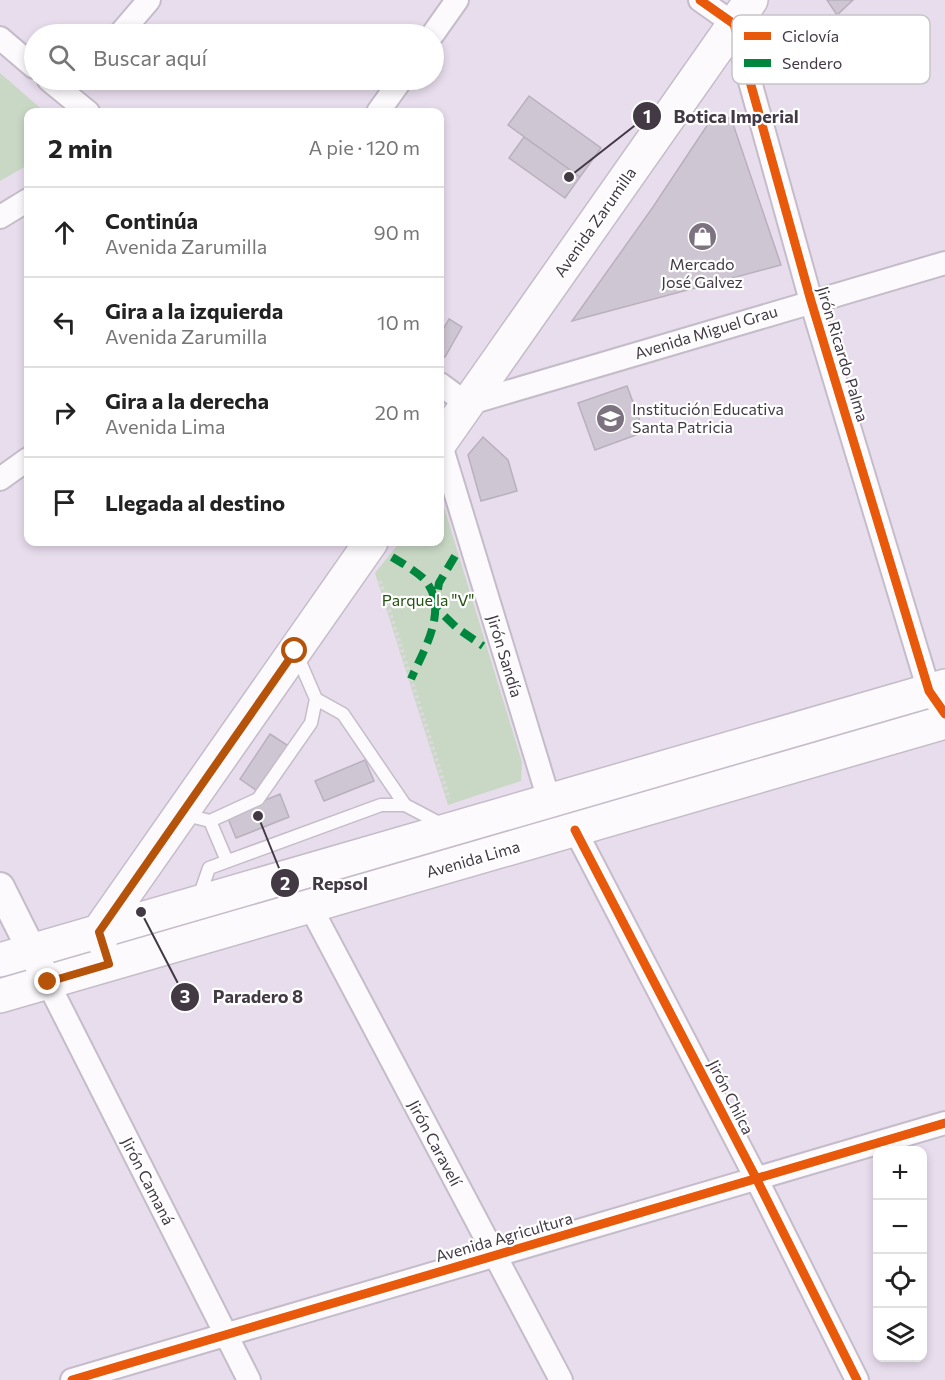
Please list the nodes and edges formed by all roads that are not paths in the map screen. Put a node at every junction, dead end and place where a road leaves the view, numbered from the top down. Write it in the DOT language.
graph roads {
  1 [pos="149,0"];
  2 [pos="457,0"];
  3 [pos="700,0"];
  4 [pos="742,12"];
  5 [pos="129,24"];
  6 [pos="440,24"];
  7 [pos="732,26"];
  8 [pos="0,38"];
  9 [pos="24,58"];
  10 [pos="759,84"];
  11 [pos="76,90"];
  12 [pos="394,90"];
  13 [pos="85,108"];
  14 [pos="381,108"];
  15 [pos="24,202"];
  16 [pos="0,217"];
  17 [pos="945,263"];
  18 [pos="811,301"];
  19 [pos="444,387"];
  20 [pos="467,404"];
  21 [pos="444,436"];
  22 [pos="444,455"];
  23 [pos="24,462"];
  24 [pos="0,478"];
  25 [pos="368,546"];
  26 [pos="295,651"];
  27 [pos="940,697"];
  28 [pos="316,699"];
  29 [pos="945,722"];
  30 [pos="549,800"];
  31 [pos="405,805"];
  32 [pos="195,818"];
  33 [pos="451,829"];
  34 [pos="575,830"];
  35 [pos="227,861"];
  36 [pos="0,887"];
  37 [pos="197,902"];
  38 [pos="310,906"];
  39 [pos="99,932"];
  40 [pos="32,951"];
  41 [pos="0,960"];
  42 [pos="109,964"];
  43 [pos="48,982"];
  44 [pos="0,996"];
  45 [pos="945,1123"];
  46 [pos="756,1178"];
  47 [pos="495,1256"];
  48 [pos="225,1334"];
  49 [pos="72,1380"];
  50 [pos="249,1380"];
  51 [pos="561,1380"];
  52 [pos="856,1380"];
  1 -- 5 [label="street"];
  2 -- 6 [label="street"];
  3 -- 4 [label="street"];
  7 -- 20 [label="main road, Avenida Zarumilla"];
  8 -- 9 [label="street"];
  10 -- 18 [label="street, Jirón Ricardo Palma"];
  11 -- 13 [label="street"];
  12 -- 14 [label="street"];
  15 -- 16 [label="street"];
  17 -- 18 [label="street, Avenida Miguel Grau"];
  18 -- 20 [label="street, Avenida Miguel Grau"];
  18 -- 27 [label="street, Jirón Ricardo Palma"];
  19 -- 20 [label="street"];
  20 -- 21 [label="main road, Avenida Zarumilla"];
  22 -- 30 [label="street, Jirón Sandía"];
  23 -- 24 [label="street"];
  25 -- 26 [label="main road"];
  26 -- 28 [label="lane"];
  26 -- 32 [label="main road"];
  27 -- 30 [label="main road"];
  28 -- 31 [label="lane"];
  28 -- 32 [label="lane"];
  29 -- 34 [label="main road, Avenida Lima"];
  30 -- 33 [label="main road"];
  31 -- 33 [label="lane"];
  31 -- 35 [label="lane"];
  32 -- 35 [label="lane"];
  32 -- 39 [label="main road"];
  33 -- 37 [label="main road"];
  34 -- 38 [label="main road, Avenida Lima"];
  34 -- 46 [label="street, Jirón Chilca"];
  35 -- 37 [label="lane"];
  36 -- 40 [label="street"];
  37 -- 39 [label="main road"];
  38 -- 42 [label="main road, Avenida Lima"];
  38 -- 47 [label="street, Jirón Caravelí"];
  39 -- 40 [label="main road"];
  39 -- 42 [label="main road"];
  40 -- 41 [label="main road"];
  40 -- 43 [label="street"];
  42 -- 43 [label="main road, Avenida Lima"];
  43 -- 44 [label="main road, Avenida Lima"];
  43 -- 48 [label="street, Jirón Camaná"];
  45 -- 46 [label="street, Avenida Agricultura"];
  46 -- 47 [label="street, Avenida Agricultura"];
  46 -- 52 [label="street, Jirón Chilca"];
  47 -- 48 [label="street, Avenida Agricultura"];
  47 -- 51 [label="street, Jirón Caravelí"];
  48 -- 49 [label="street, Avenida Agricultura"];
  48 -- 50 [label="street, Jirón Camaná"];
}
